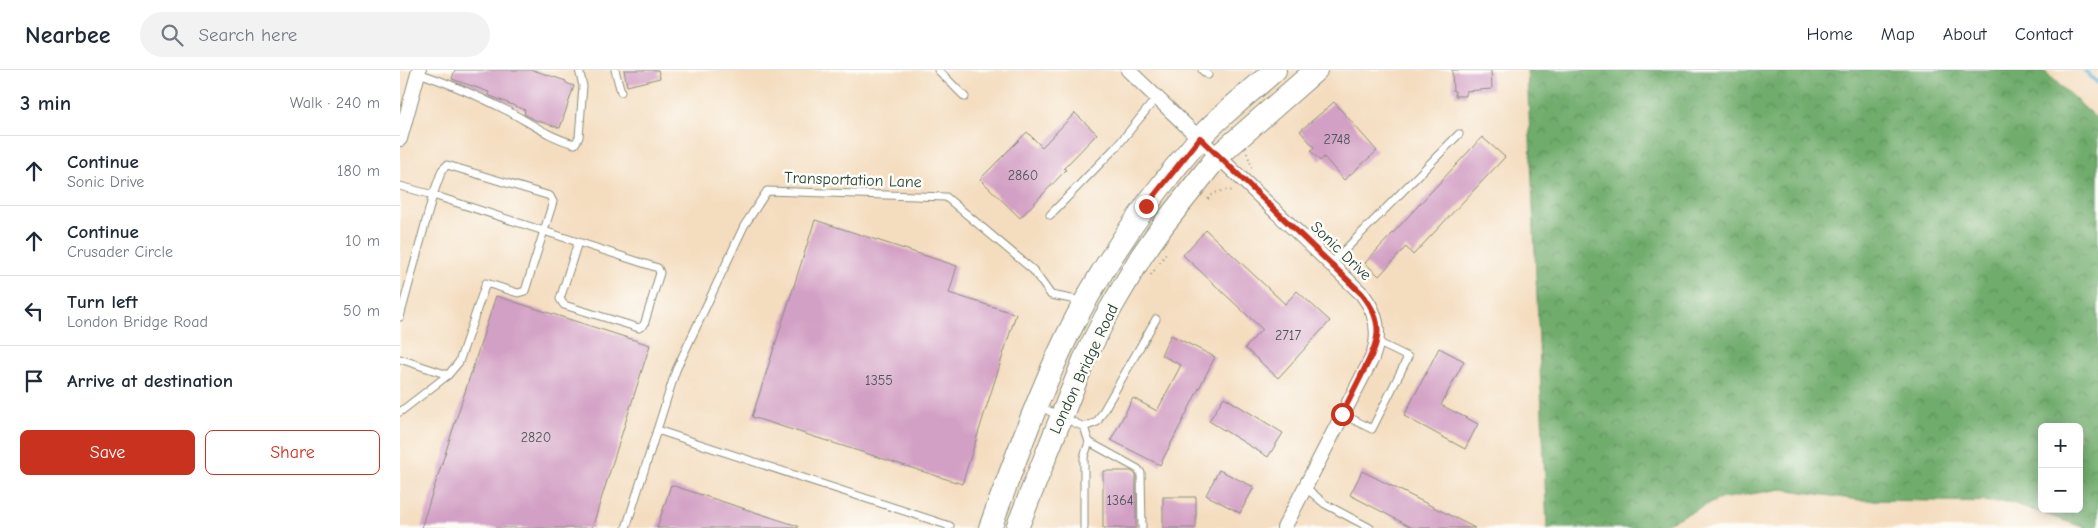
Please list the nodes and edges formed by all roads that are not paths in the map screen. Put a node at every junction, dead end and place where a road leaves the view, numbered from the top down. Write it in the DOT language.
graph roads {
  1 [pos="579,70"];
  2 [pos="615,70"];
  3 [pos="938,70"];
  4 [pos="1128,70"];
  5 [pos="1275,70"];
  6 [pos="1316,70"];
  7 [pos="419,71"];
  8 [pos="621,92"];
  9 [pos="965,97"];
  10 [pos="1157,97"];
  11 [pos="1459,134"];
  12 [pos="1200,138"];
  13 [pos="400,139"];
  14 [pos="1218,156"];
  15 [pos="400,186"];
  16 [pos="433,196"];
  17 [pos="1050,215"];
  18 [pos="544,231"];
  19 [pos="578,242"];
  20 [pos="1330,265"];
  21 [pos="1085,301"];
  22 [pos="400,317"];
  23 [pos="1156,319"];
  24 [pos="1377,342"];
  25 [pos="400,359"];
  26 [pos="448,375"];
  27 [pos="1038,405"];
  28 [pos="400,411"];
  29 [pos="1342,414"];
  30 [pos="1061,415"];
  31 [pos="1084,427"];
  32 [pos="657,430"];
  33 [pos="1089,442"];
  34 [pos="1305,487"];
  35 [pos="952,527"];
  36 [pos="626,528"];
  37 [pos="990,528"];
  38 [pos="1017,528"];
  39 [pos="1084,528"];
  40 [pos="1142,528"];
  41 [pos="1284,528"];
  42 [pos="1370,528"];
  1 -- 7 [label="lane"];
  2 -- 8 [label="lane"];
  3 -- 9 [label="lane"];
  4 -- 10 [label="street, Sonic Drive"];
  5 -- 12 [label="main road, London Bridge Road"];
  6 -- 14 [label="main road, London Bridge Road"];
  7 -- 13 [label="street"];
  10 -- 12 [label="street, Sonic Drive"];
  10 -- 17 [label="lane"];
  11 -- 20 [label="lane"];
  12 -- 14 [label="street, Sonic Drive"];
  12 -- 21 [label="main road, London Bridge Road"];
  14 -- 20 [label="street, Sonic Drive"];
  14 -- 30 [label="main road, London Bridge Road"];
  15 -- 16 [label="lane"];
  16 -- 18 [label="lane"];
  16 -- 18 [label="lane"];
  16 -- 22 [label="lane"];
  18 -- 19 [label="lane"];
  18 -- 26 [label="lane"];
  19 -- 19 [label="lane"];
  20 -- 24 [label="street, Sonic Drive"];
  21 -- 27 [label="main road, London Bridge Road"];
  21 -- 32 [label="lane, Transportation Lane"];
  23 -- 31 [label="lane"];
  24 -- 29 [label="street, Sonic Drive"];
  24 -- 29 [label="lane"];
  25 -- 26 [label="lane"];
  26 -- 28 [label="lane"];
  27 -- 30 [label="lane"];
  27 -- 37 [label="main road, London Bridge Road"];
  29 -- 34 [label="street, Sonic Drive"];
  30 -- 31 [label="lane"];
  30 -- 38 [label="main road, London Bridge Road"];
  31 -- 33 [label="lane"];
  32 -- 35 [label="lane"];
  32 -- 36 [label="lane, Transportation Lane"];
  33 -- 39 [label="lane"];
  33 -- 40 [label="lane"];
  34 -- 41 [label="street, Sonic Drive"];
  34 -- 42 [label="lane"];
}
